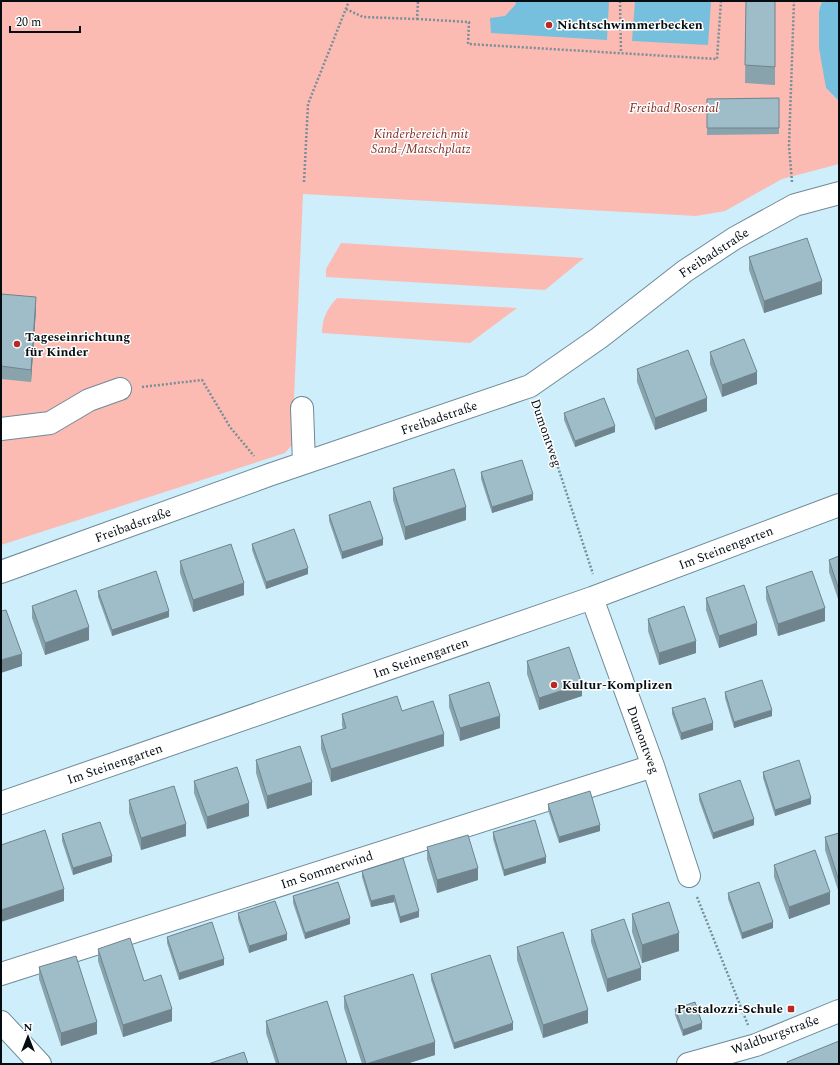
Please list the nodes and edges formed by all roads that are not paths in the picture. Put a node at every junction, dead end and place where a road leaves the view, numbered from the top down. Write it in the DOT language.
graph roads {
  1 [pos="839,193"];
  2 [pos="120,389"];
  3 [pos="302,408"];
  4 [pos="1,429"];
  5 [pos="304,463"];
  6 [pos="839,505"];
  7 [pos="1,572"];
  8 [pos="592,598"];
  9 [pos="653,766"];
  10 [pos="1,803"];
  11 [pos="689,876"];
  12 [pos="1,974"];
  13 [pos="839,1011"];
  14 [pos="1,1022"];
  15 [pos="40,1064"];
  16 [pos="688,1064"];
  1 -- 5 [label="street, Freibadstraße"];
  2 -- 4 [label="street"];
  3 -- 5 [label="street"];
  5 -- 7 [label="street, Freibadstraße"];
  6 -- 8 [label="street, Im Steinengarten"];
  8 -- 9 [label="street, Dumontweg"];
  8 -- 10 [label="street, Im Steinengarten"];
  9 -- 11 [label="street, Dumontweg"];
  9 -- 12 [label="street, Im Sommerwind"];
  13 -- 16 [label="street, Waldburgstraße"];
  14 -- 15 [label="street"];
}
